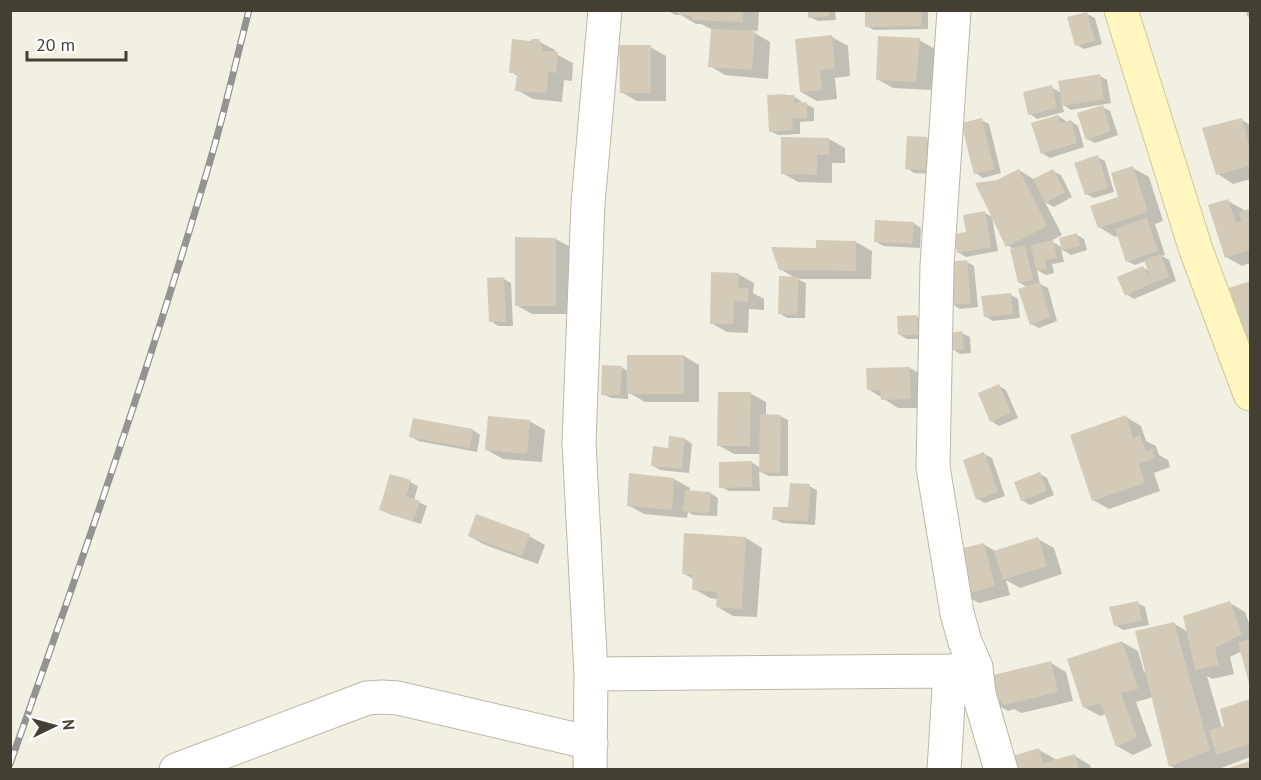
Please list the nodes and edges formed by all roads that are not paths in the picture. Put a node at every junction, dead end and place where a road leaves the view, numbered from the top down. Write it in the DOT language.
graph roads {
  1 [pos="605,10"];
  2 [pos="954,10"];
  3 [pos="1121,10"];
  4 [pos="1251,394"];
  5 [pos="963,669"];
  6 [pos="591,674"];
  7 [pos="590,756"];
  8 [pos="176,770"];
  9 [pos="944,770"];
  10 [pos="1001,770"];
  1 -- 6 [label="street"];
  2 -- 5 [label="street"];
  3 -- 4 [label="main road"];
  5 -- 6 [label="street"];
  5 -- 9 [label="street"];
  5 -- 10 [label="street"];
  6 -- 7 [label="street"];
  7 -- 8 [label="street"];
}
